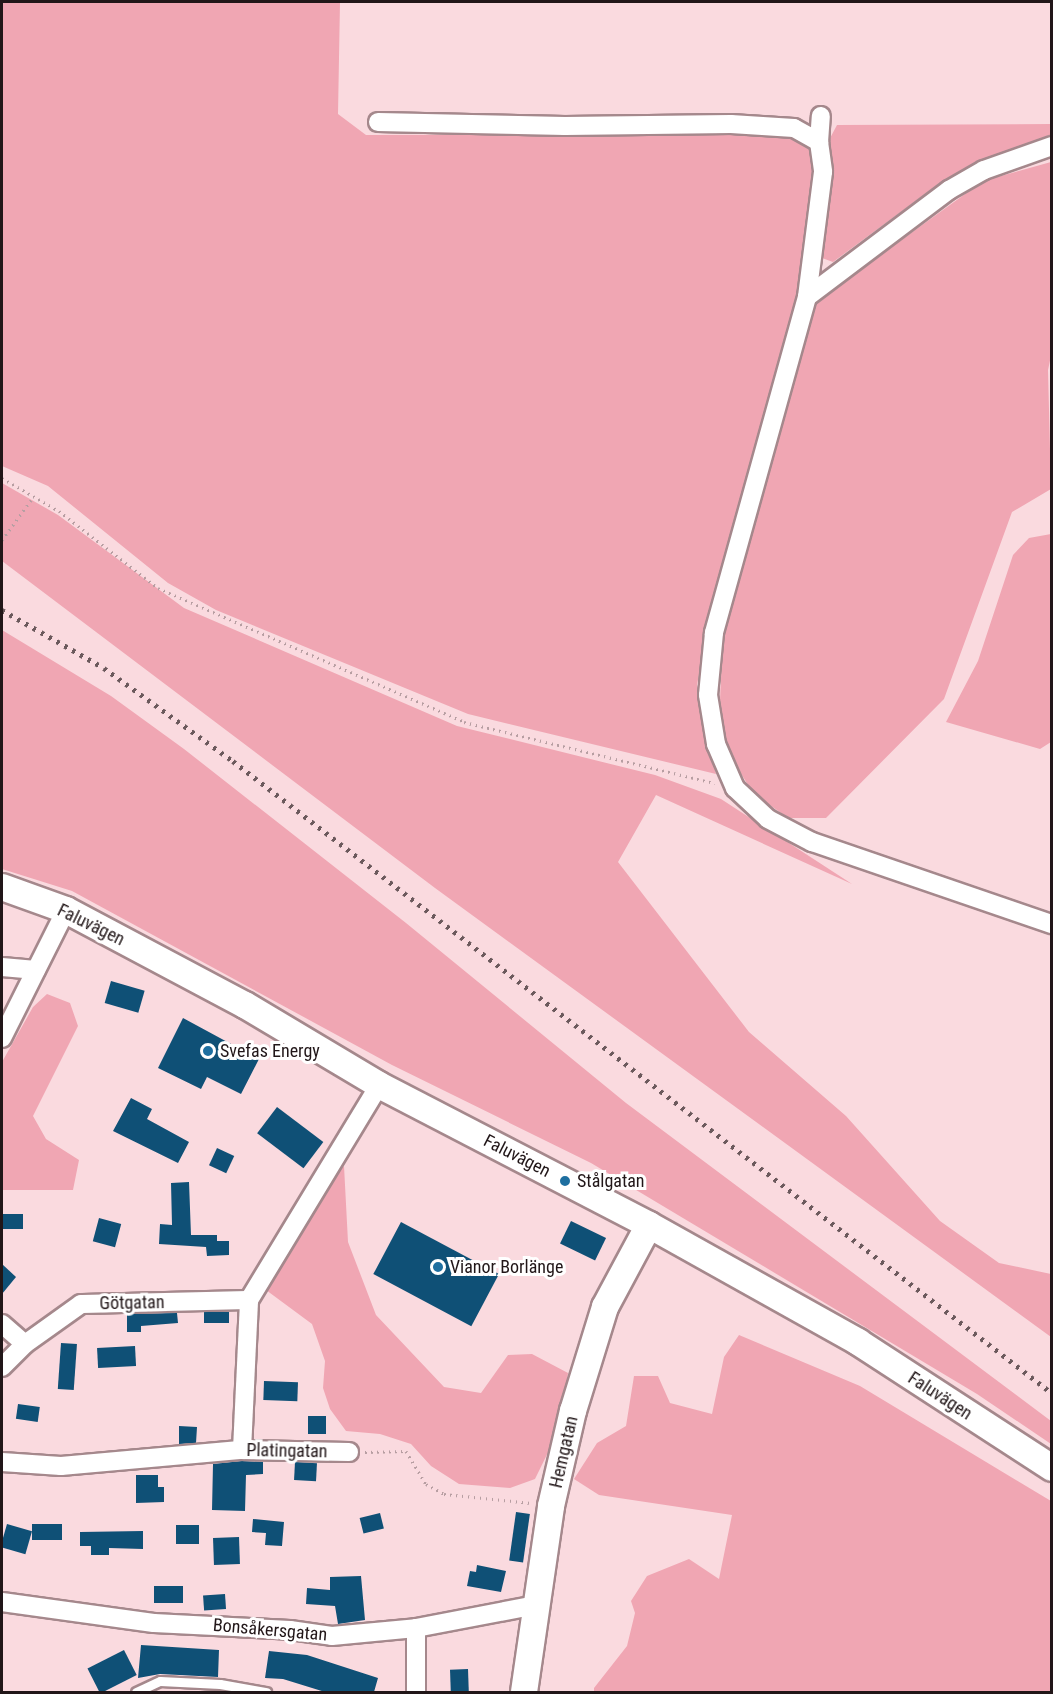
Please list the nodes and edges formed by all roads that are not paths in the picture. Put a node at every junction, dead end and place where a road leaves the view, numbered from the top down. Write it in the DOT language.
graph roads {
  1 [pos="821,116"];
  2 [pos="378,122"];
  3 [pos="819,142"];
  4 [pos="1052,146"];
  5 [pos="807,297"];
  6 [pos="2,887"];
  7 [pos="66,910"];
  8 [pos="1052,924"];
  9 [pos="2,967"];
  10 [pos="36,970"];
  11 [pos="2,1038"];
  12 [pos="379,1085"];
  13 [pos="649,1225"];
  14 [pos="249,1300"];
  15 [pos="2,1324"];
  16 [pos="25,1344"];
  17 [pos="2,1367"];
  18 [pos="242,1450"];
  19 [pos="349,1452"];
  20 [pos="2,1462"];
  21 [pos="1052,1468"];
  22 [pos="2,1602"];
  23 [pos="537,1605"];
  24 [pos="416,1628"];
  25 [pos="136,1692"];
  26 [pos="266,1692"];
  27 [pos="416,1692"];
  28 [pos="524,1692"];
  1 -- 3 [label="street"];
  2 -- 3 [label="street"];
  3 -- 5 [label="street"];
  4 -- 5 [label="street"];
  5 -- 8 [label="street"];
  6 -- 7 [label="street, Faluvägen"];
  7 -- 10 [label="street"];
  7 -- 12 [label="street, Faluvägen"];
  9 -- 10 [label="street"];
  10 -- 11 [label="street"];
  12 -- 13 [label="street, Faluvägen"];
  12 -- 14 [label="street"];
  13 -- 21 [label="street, Faluvägen"];
  13 -- 23 [label="street, Hemgatan"];
  14 -- 16 [label="street, Götgatan"];
  14 -- 18 [label="street"];
  15 -- 16 [label="street"];
  16 -- 17 [label="street, Götgatan"];
  18 -- 19 [label="street, Platingatan"];
  18 -- 20 [label="street, Platingatan"];
  22 -- 24 [label="street, Bonsåkersgatan"];
  23 -- 24 [label="street, Bonsåkersgatan"];
  23 -- 28 [label="street, Hemgatan"];
  24 -- 27 [label="street"];
  25 -- 26 [label="lane"];
}
